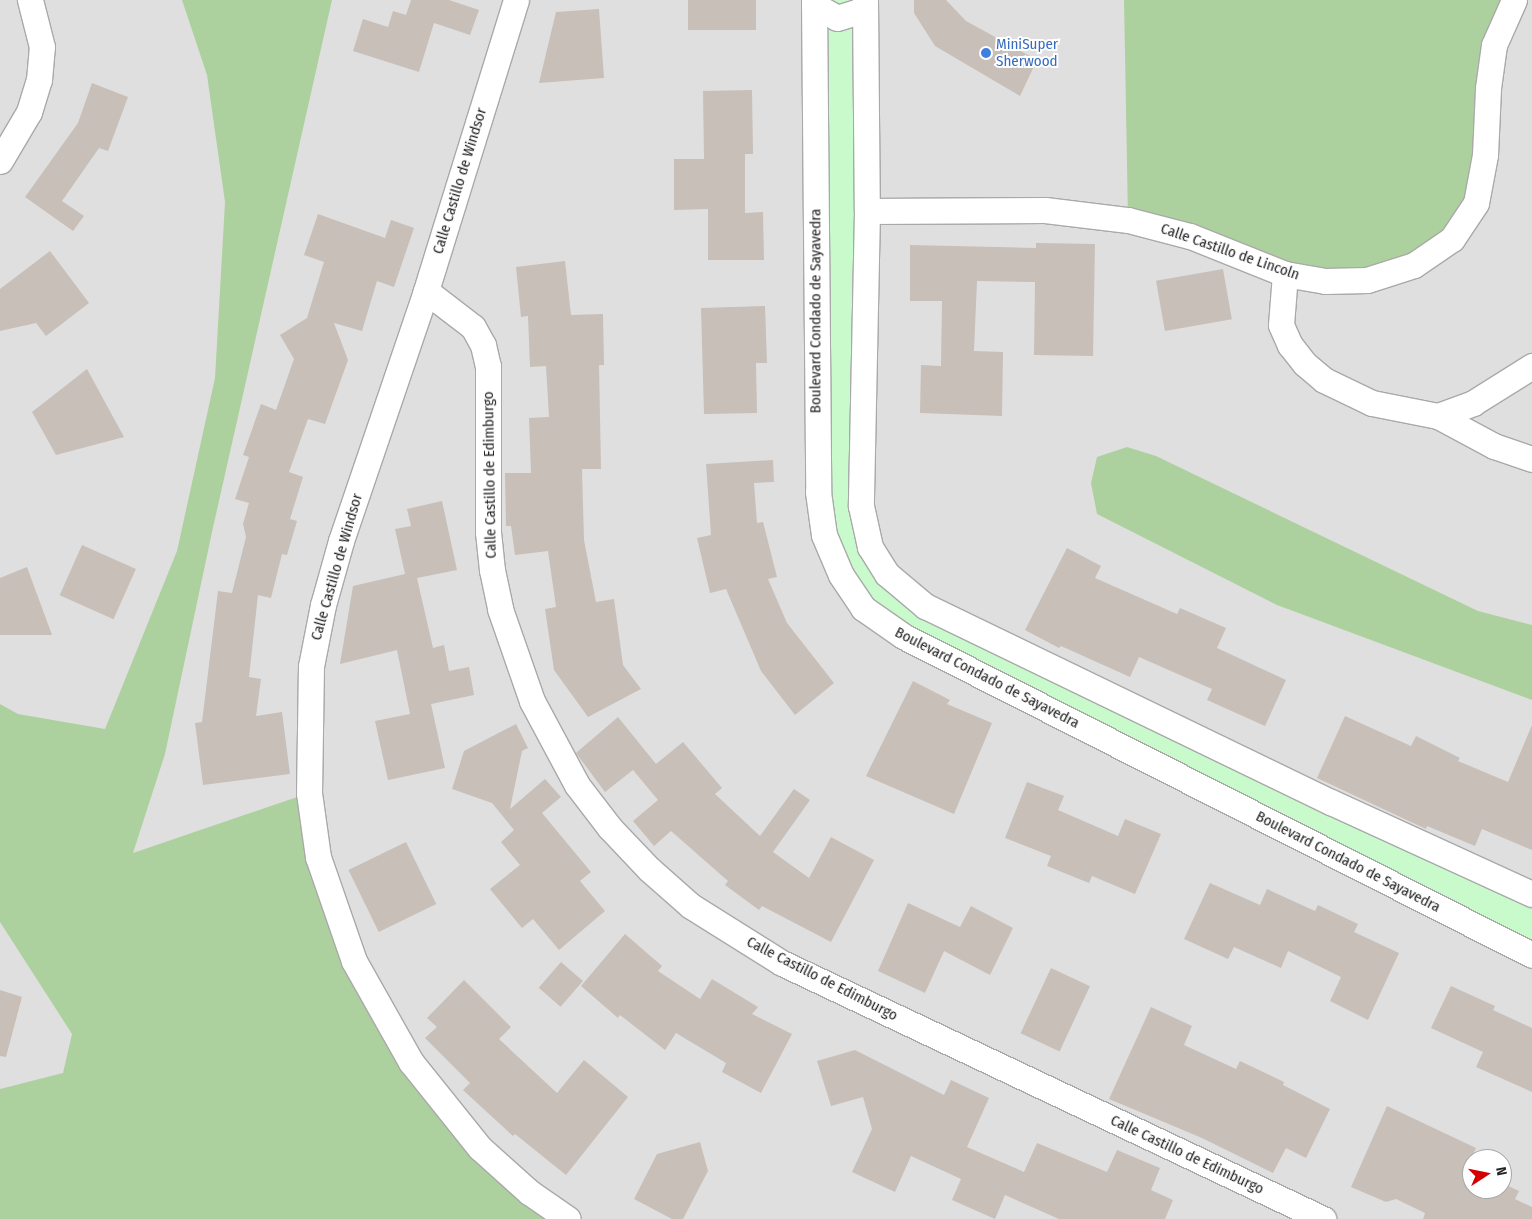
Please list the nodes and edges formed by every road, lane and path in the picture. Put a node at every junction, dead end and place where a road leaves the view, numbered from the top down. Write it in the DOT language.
graph roads {
  1 [pos="30,0"];
  2 [pos="516,0"];
  3 [pos="1514,0"];
  4 [pos="814,2"];
  5 [pos="865,5"];
  6 [pos="0,160"];
  7 [pos="867,211"];
  8 [pos="1285,274"];
  9 [pos="426,291"];
  10 [pos="1532,366"];
  11 [pos="1438,416"];
  12 [pos="1532,459"];
  13 [pos="1532,894"];
  14 [pos="1532,955"];
  15 [pos="568,1219"];
  16 [pos="1322,1219"];
  1 -- 6 [label="street"];
  2 -- 9 [label="street, Calle Castillo de Windsor"];
  3 -- 8 [label="street, Calle Castillo de Lincoln"];
  4 -- 5 [label="street"];
  4 -- 14 [label="street, Boulevard Condado de Sayavedra"];
  5 -- 7 [label="street"];
  7 -- 8 [label="street, Calle Castillo de Lincoln"];
  7 -- 13 [label="street"];
  8 -- 11 [label="street"];
  9 -- 15 [label="street, Calle Castillo de Windsor"];
  9 -- 16 [label="street, Calle Castillo de Edimburgo"];
  10 -- 11 [label="street"];
  11 -- 12 [label="street"];
}
